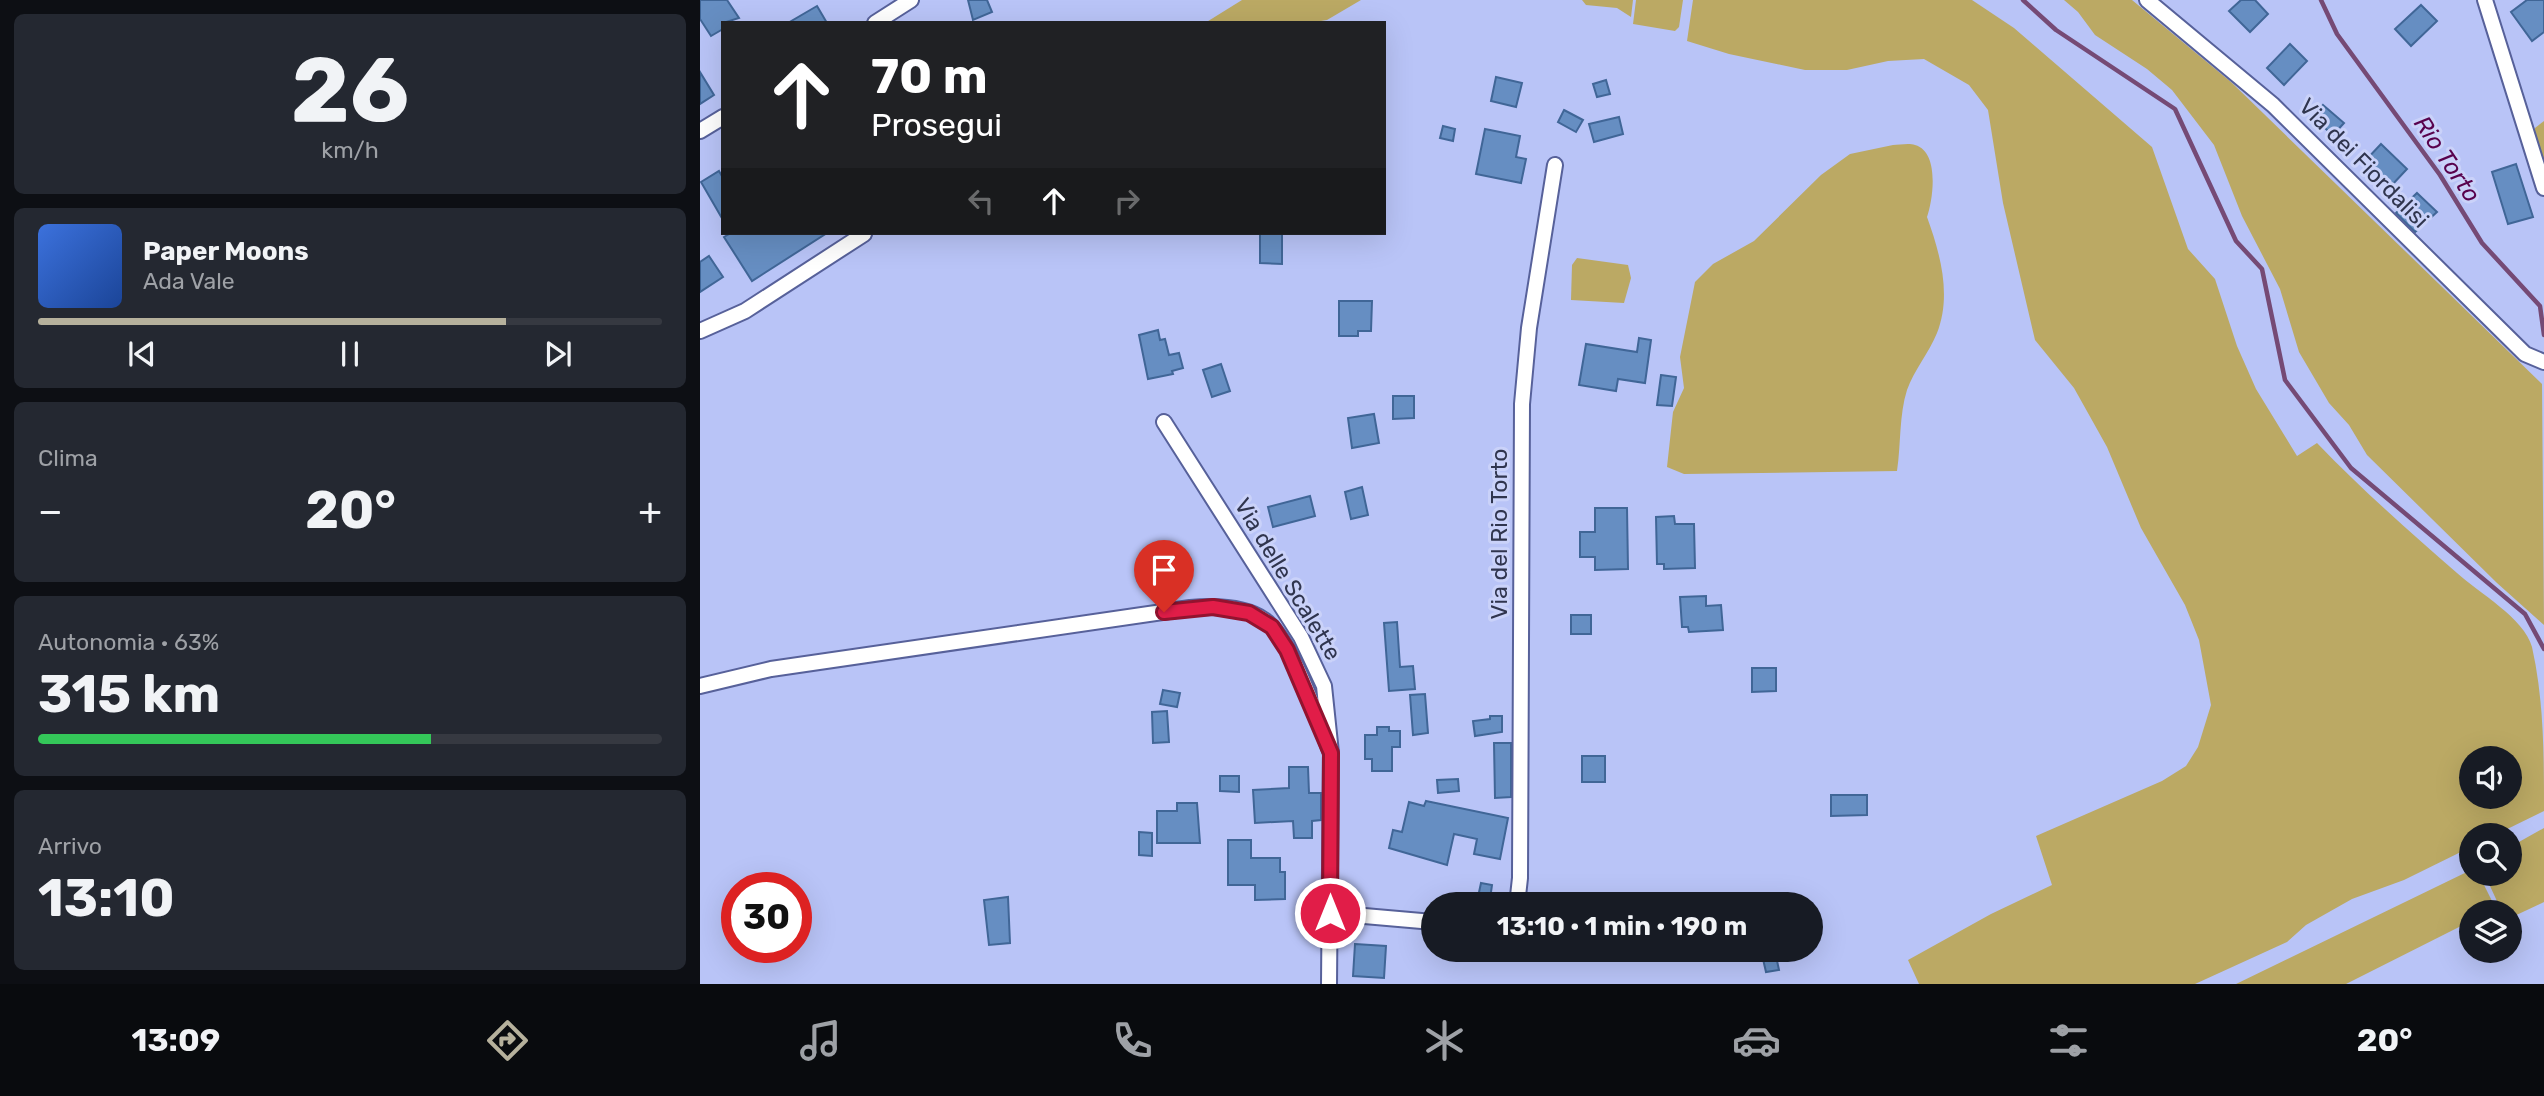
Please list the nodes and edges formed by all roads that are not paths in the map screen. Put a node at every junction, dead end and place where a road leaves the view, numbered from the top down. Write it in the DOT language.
graph roads {
  1 [pos="911,0"];
  2 [pos="2147,0"];
  3 [pos="2486,0"];
  4 [pos="877,21"];
  5 [pos="721,118"];
  6 [pos="700,131"];
  7 [pos="1555,165"];
  8 [pos="2544,188"];
  9 [pos="862,235"];
  10 [pos="700,331"];
  11 [pos="2543,362"];
  12 [pos="1164,422"];
  13 [pos="700,686"];
  14 [pos="1331,753"];
  15 [pos="1518,892"];
  16 [pos="1330,913"];
  17 [pos="1421,921"];
  18 [pos="1328,984"];
  1 -- 4 [label="street"];
  2 -- 11 [label="street, Via dei Fiordalisi"];
  3 -- 8 [label="street"];
  5 -- 6 [label="street"];
  7 -- 15 [label="street, Via del Rio Torto"];
  9 -- 10 [label="street"];
  12 -- 14 [label="street, Via delle Scalette"];
  13 -- 14 [label="street"];
  14 -- 16 [label="street, Via delle Scalette"];
  16 -- 17 [label="street"];
  16 -- 18 [label="street, Via delle Scalette"];
}
